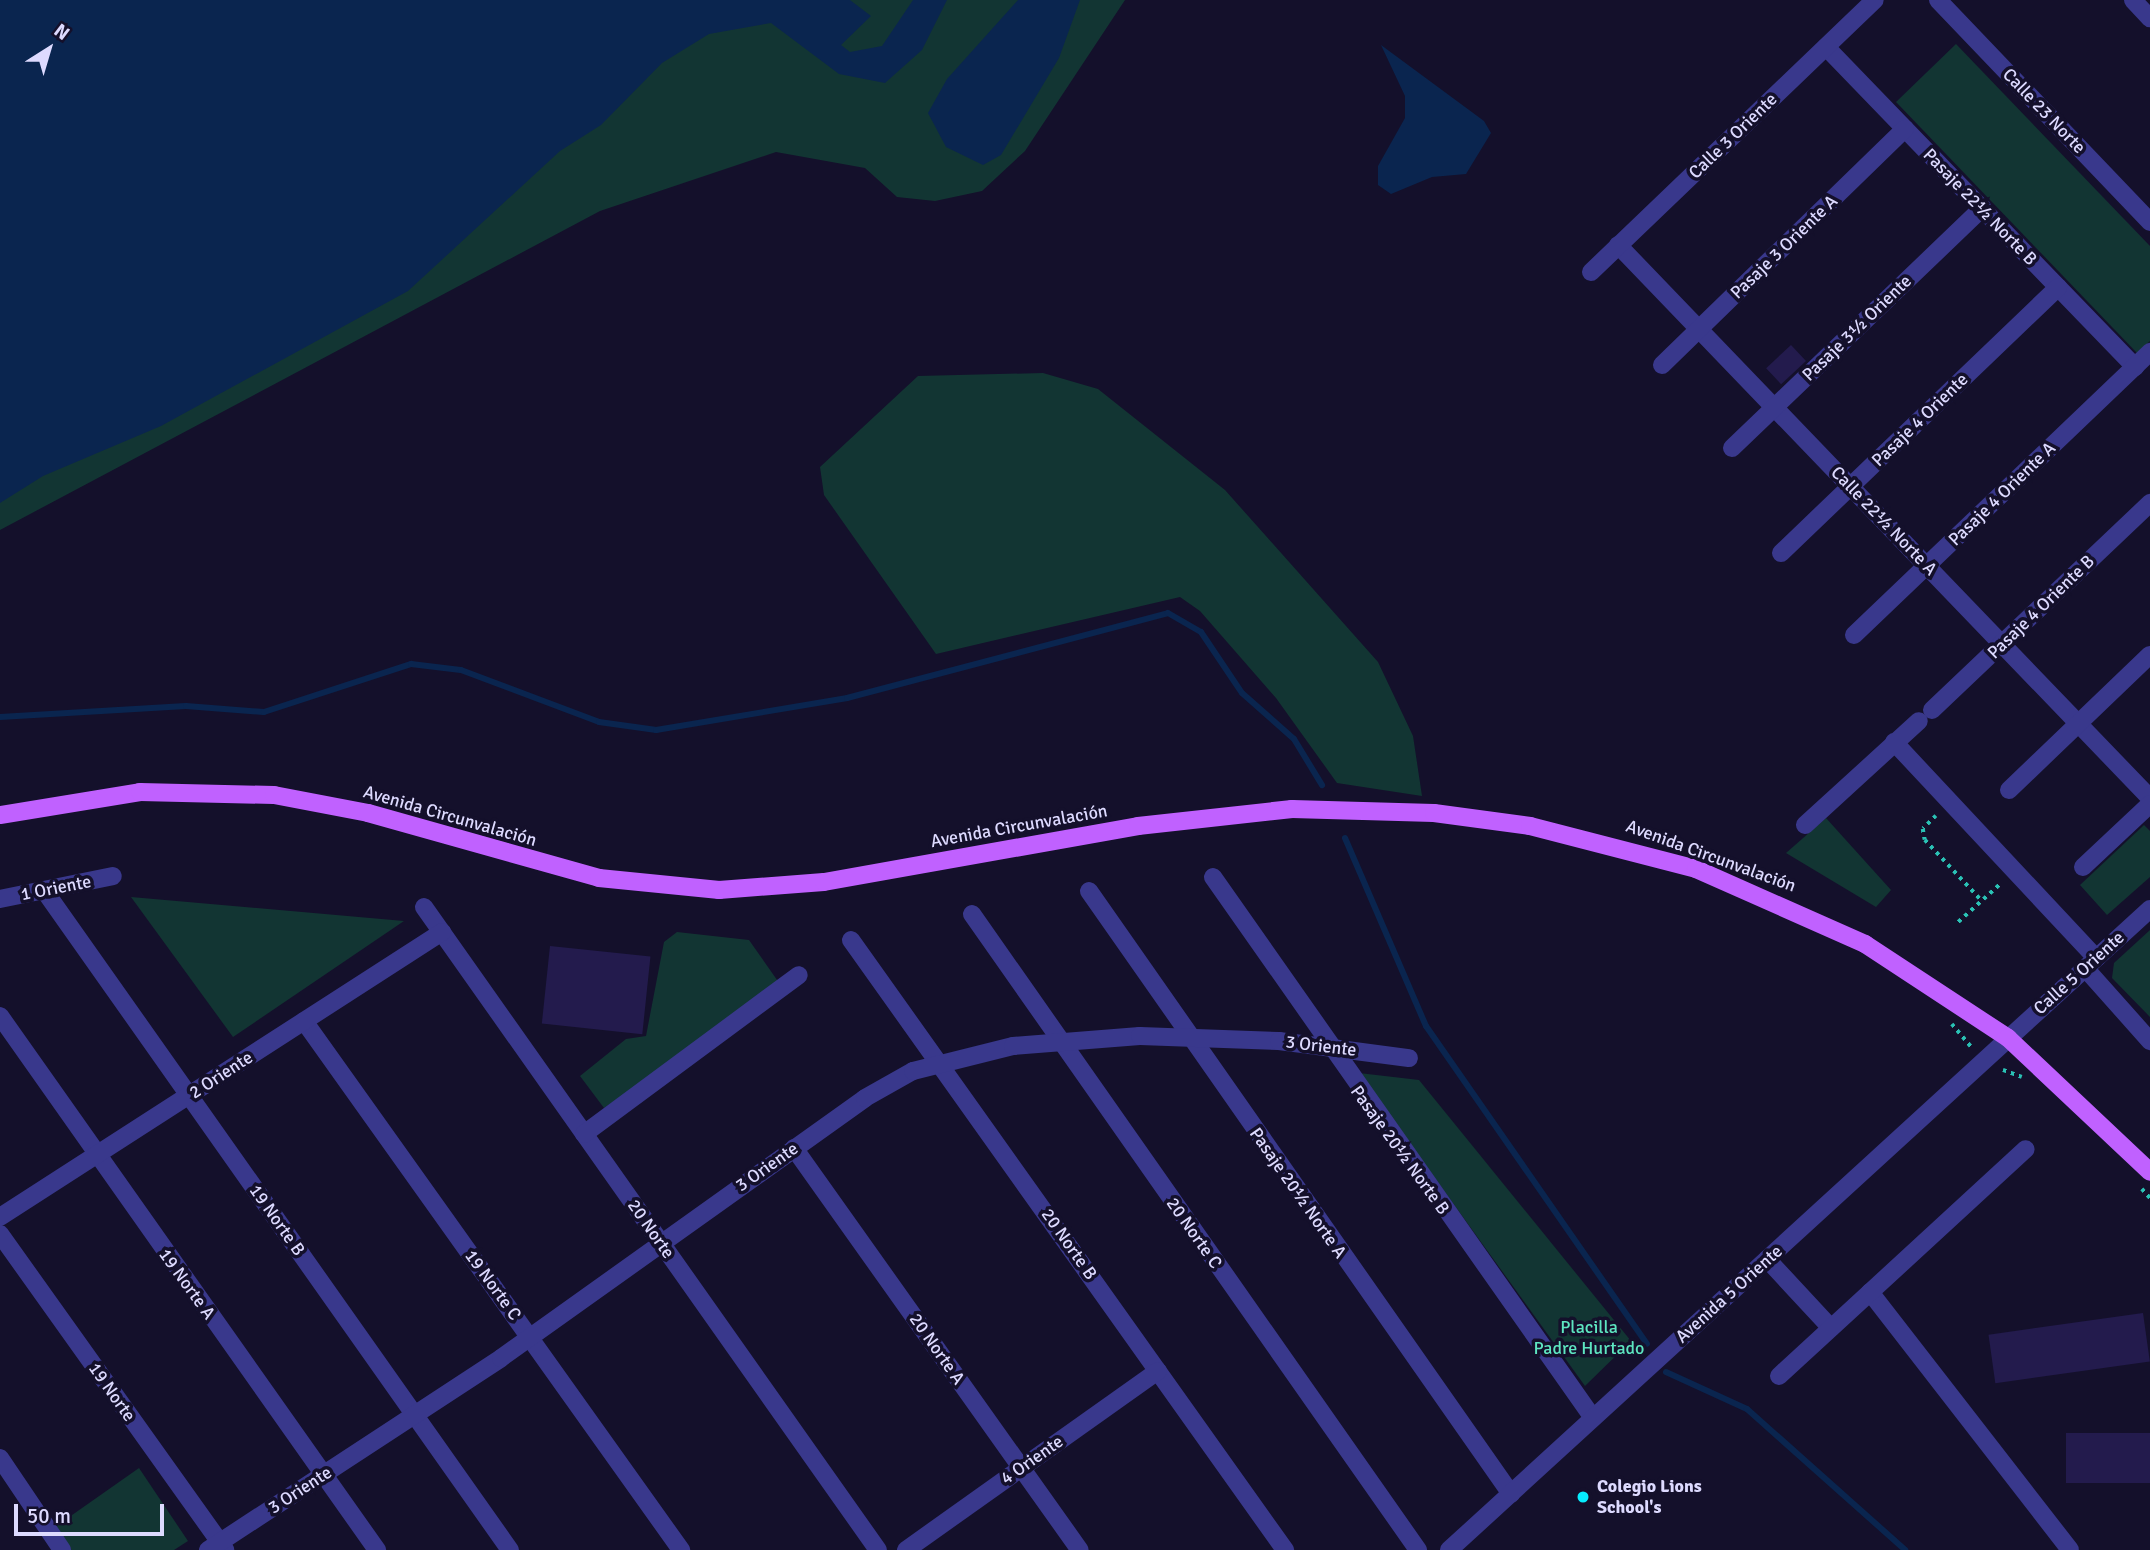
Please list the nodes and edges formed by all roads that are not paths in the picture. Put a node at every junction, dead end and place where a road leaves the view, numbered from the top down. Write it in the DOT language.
graph roads {
  1 [pos="1875,0"];
  2 [pos="1938,0"];
  3 [pos="2133,0"];
  4 [pos="2150,18"];
  5 [pos="1826,47"];
  6 [pos="1905,129"];
  7 [pos="1982,208"];
  8 [pos="2150,222"];
  9 [pos="1618,245"];
  10 [pos="1591,272"];
  11 [pos="2058,288"];
  12 [pos="1699,329"];
  13 [pos="2150,352"];
  14 [pos="1662,365"];
  15 [pos="2135,367"];
  16 [pos="1774,407"];
  17 [pos="1732,448"];
  18 [pos="1850,486"];
  19 [pos="2150,503"];
  20 [pos="1781,553"];
  21 [pos="1927,566"];
  22 [pos="1854,635"];
  23 [pos="2002,644"];
  24 [pos="2150,655"];
  25 [pos="2078,724"];
  26 [pos="1894,742"];
  27 [pos="2010,790"];
  28 [pos="2150,798"];
  29 [pos="2150,804"];
  30 [pos="0,815"];
  31 [pos="1805,825"];
  32 [pos="2083,867"];
  33 [pos="113,876"];
  34 [pos="1213,877"];
  35 [pos="44,890"];
  36 [pos="1089,891"];
  37 [pos="0,899"];
  38 [pos="424,907"];
  39 [pos="2150,909"];
  40 [pos="972,914"];
  41 [pos="442,932"];
  42 [pos="851,940"];
  43 [pos="2091,963"];
  44 [pos="799,975"];
  45 [pos="0,1016"];
  46 [pos="304,1021"];
  47 [pos="1188,1037"];
  48 [pos="2008,1038"];
  49 [pos="1058,1041"];
  50 [pos="2150,1041"];
  51 [pos="1326,1046"];
  52 [pos="1409,1058"];
  53 [pos="939,1061"];
  54 [pos="189,1095"];
  55 [pos="584,1134"];
  56 [pos="794,1148"];
  57 [pos="2026,1149"];
  58 [pos="96,1155"];
  59 [pos="2150,1172"];
  60 [pos="0,1217"];
  61 [pos="0,1234"];
  62 [pos="661,1242"];
  63 [pos="1767,1259"];
  64 [pos="1870,1292"];
  65 [pos="1830,1328"];
  66 [pos="530,1337"];
  67 [pos="1158,1371"];
  68 [pos="1779,1376"];
  69 [pos="415,1415"];
  70 [pos="1593,1418"];
  71 [pos="0,1458"];
  72 [pos="1021,1468"];
  73 [pos="323,1475"];
  74 [pos="1511,1494"];
  75 [pos="218,1548"];
  76 [pos="62,1550"];
  77 [pos="377,1550"];
  78 [pos="510,1550"];
  79 [pos="681,1550"];
  80 [pos="878,1550"];
  81 [pos="906,1550"];
  82 [pos="1080,1550"];
  83 [pos="1285,1550"];
  84 [pos="1418,1550"];
  85 [pos="1449,1550"];
  86 [pos="2070,1550"];
  1 -- 5 [label="street, Calle 3 Oriente"];
  2 -- 8 [label="street, Calle 23 Norte"];
  3 -- 4 [label="street"];
  5 -- 6 [label="street, Pasaje 22½ Norte B"];
  5 -- 9 [label="street, Calle 3 Oriente"];
  6 -- 7 [label="street, Pasaje 22½ Norte B"];
  6 -- 12 [label="street, Pasaje 3 Oriente A"];
  7 -- 11 [label="street, Pasaje 22½ Norte B"];
  7 -- 16 [label="street, Pasaje 3½ Oriente"];
  9 -- 10 [label="street, Calle 3 Oriente"];
  9 -- 12 [label="street, Calle 22½ Norte A"];
  11 -- 15 [label="street, Pasaje 22½ Norte B"];
  11 -- 18 [label="street, Pasaje 4 Oriente"];
  12 -- 14 [label="street, Pasaje 3 Oriente A"];
  12 -- 16 [label="street, Calle 22½ Norte A"];
  13 -- 15 [label="street, Pasaje 4 Oriente A"];
  15 -- 21 [label="street, Pasaje 4 Oriente A"];
  16 -- 17 [label="street, Pasaje 3½ Oriente"];
  16 -- 18 [label="street, Calle 22½ Norte A"];
  18 -- 20 [label="street, Pasaje 4 Oriente"];
  18 -- 21 [label="street, Calle 22½ Norte A"];
  19 -- 23 [label="street, Pasaje 4 Oriente B"];
  21 -- 22 [label="street, Pasaje 4 Oriente A"];
  21 -- 23 [label="street, Calle 22½ Norte A"];
  23 -- 25 [label="street, Calle 22½ Norte A"];
  23 -- 26 [label="street, Pasaje 4 Oriente B"];
  24 -- 25 [label="street"];
  25 -- 27 [label="street"];
  25 -- 28 [label="street, Calle 22½ Norte A"];
  26 -- 31 [label="street, Pasaje 4 Oriente B"];
  26 -- 43 [label="street"];
  29 -- 32 [label="street"];
  30 -- 48 [label="main road, Avenida Circunvalación"];
  33 -- 35 [label="street, 1 Oriente"];
  34 -- 51 [label="street, Pasaje 20½ Norte B"];
  35 -- 37 [label="street, 1 Oriente"];
  35 -- 54 [label="street, 19 Norte B"];
  36 -- 47 [label="street, Pasaje 20½ Norte A"];
  38 -- 41 [label="street, 20 Norte"];
  39 -- 43 [label="street, Calle 5 Oriente"];
  40 -- 49 [label="street, 20 Norte C"];
  41 -- 46 [label="street, 2 Oriente"];
  41 -- 55 [label="street, 20 Norte"];
  42 -- 53 [label="street, 20 Norte B"];
  43 -- 48 [label="street, Calle 5 Oriente"];
  43 -- 50 [label="street"];
  44 -- 55 [label="street"];
  45 -- 58 [label="street, 19 Norte A"];
  46 -- 54 [label="street, 2 Oriente"];
  46 -- 66 [label="street, 19 Norte C"];
  47 -- 49 [label="street, 3 Oriente"];
  47 -- 51 [label="street, 3 Oriente"];
  47 -- 74 [label="street, Pasaje 20½ Norte A"];
  48 -- 59 [label="main road, Avenida Circunvalación"];
  48 -- 63 [label="street, Avenida 5 Oriente"];
  49 -- 53 [label="street, 3 Oriente"];
  49 -- 84 [label="street, 20 Norte C"];
  51 -- 52 [label="street, 3 Oriente"];
  51 -- 70 [label="street, Pasaje 20½ Norte B"];
  53 -- 56 [label="street, 3 Oriente"];
  53 -- 67 [label="street, 20 Norte B"];
  54 -- 58 [label="street, 2 Oriente"];
  54 -- 69 [label="street, 19 Norte B"];
  55 -- 62 [label="street, 20 Norte"];
  56 -- 62 [label="street, 3 Oriente"];
  56 -- 72 [label="street, 20 Norte A"];
  57 -- 64 [label="street"];
  58 -- 60 [label="street, 2 Oriente"];
  58 -- 73 [label="street, 19 Norte A"];
  61 -- 75 [label="street, 19 Norte"];
  62 -- 66 [label="street, 3 Oriente"];
  62 -- 80 [label="street, 20 Norte"];
  63 -- 65 [label="street"];
  63 -- 70 [label="street, Avenida 5 Oriente"];
  64 -- 65 [label="street"];
  64 -- 86 [label="street"];
  65 -- 68 [label="street"];
  66 -- 69 [label="street, 3 Oriente"];
  66 -- 79 [label="street, 19 Norte C"];
  67 -- 72 [label="street, 4 Oriente"];
  67 -- 83 [label="street, 20 Norte B"];
  69 -- 73 [label="street, 3 Oriente"];
  69 -- 78 [label="street, 19 Norte B"];
  70 -- 74 [label="street, Avenida 5 Oriente"];
  71 -- 76 [label="street"];
  72 -- 81 [label="street, 4 Oriente"];
  72 -- 82 [label="street, 20 Norte A"];
  73 -- 75 [label="street, 3 Oriente"];
  73 -- 77 [label="street, 19 Norte A"];
  74 -- 85 [label="street, Avenida 5 Oriente"];
}
